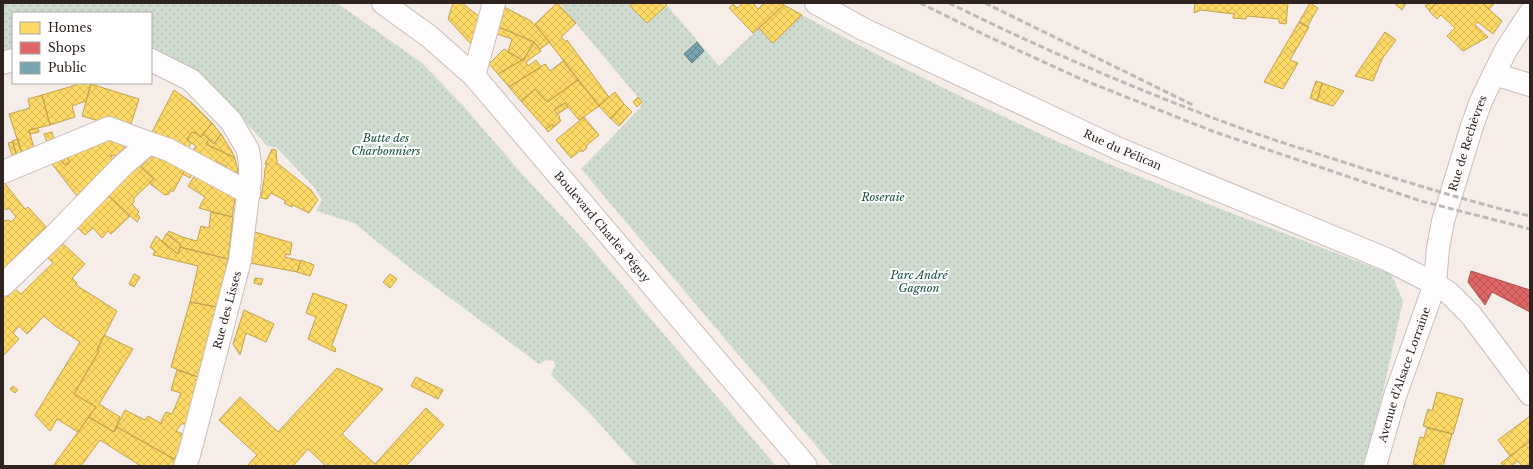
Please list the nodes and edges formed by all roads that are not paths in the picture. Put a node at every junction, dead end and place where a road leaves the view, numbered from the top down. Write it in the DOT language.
graph roads {
  1 [pos="383,3"];
  2 [pos="494,3"];
  3 [pos="816,3"];
  4 [pos="1530,13"];
  5 [pos="152,60"];
  6 [pos="1494,74"];
  7 [pos="474,76"];
  8 [pos="1530,85"];
  9 [pos="149,143"];
  10 [pos="3,172"];
  11 [pos="249,193"];
  12 [pos="1435,284"];
  13 [pos="3,285"];
  14 [pos="1530,394"];
  15 [pos="185,466"];
  16 [pos="806,466"];
  17 [pos="1375,466"];
  1 -- 7 [label="street, Boulevard Charles Péguy"];
  2 -- 7 [label="street"];
  3 -- 12 [label="street, Rue du Pélican"];
  4 -- 6 [label="street, Rue de Rechèvres"];
  5 -- 11 [label="street, Rue des Lisses"];
  6 -- 8 [label="street"];
  6 -- 12 [label="street, Rue de Rechèvres"];
  7 -- 16 [label="street, Boulevard Charles Péguy"];
  9 -- 10 [label="street"];
  9 -- 11 [label="street"];
  9 -- 13 [label="street"];
  11 -- 15 [label="street, Rue des Lisses"];
  12 -- 14 [label="street, Rue du Pélican"];
  12 -- 17 [label="street, Avenue d'Alsace Lorraine"];
}
